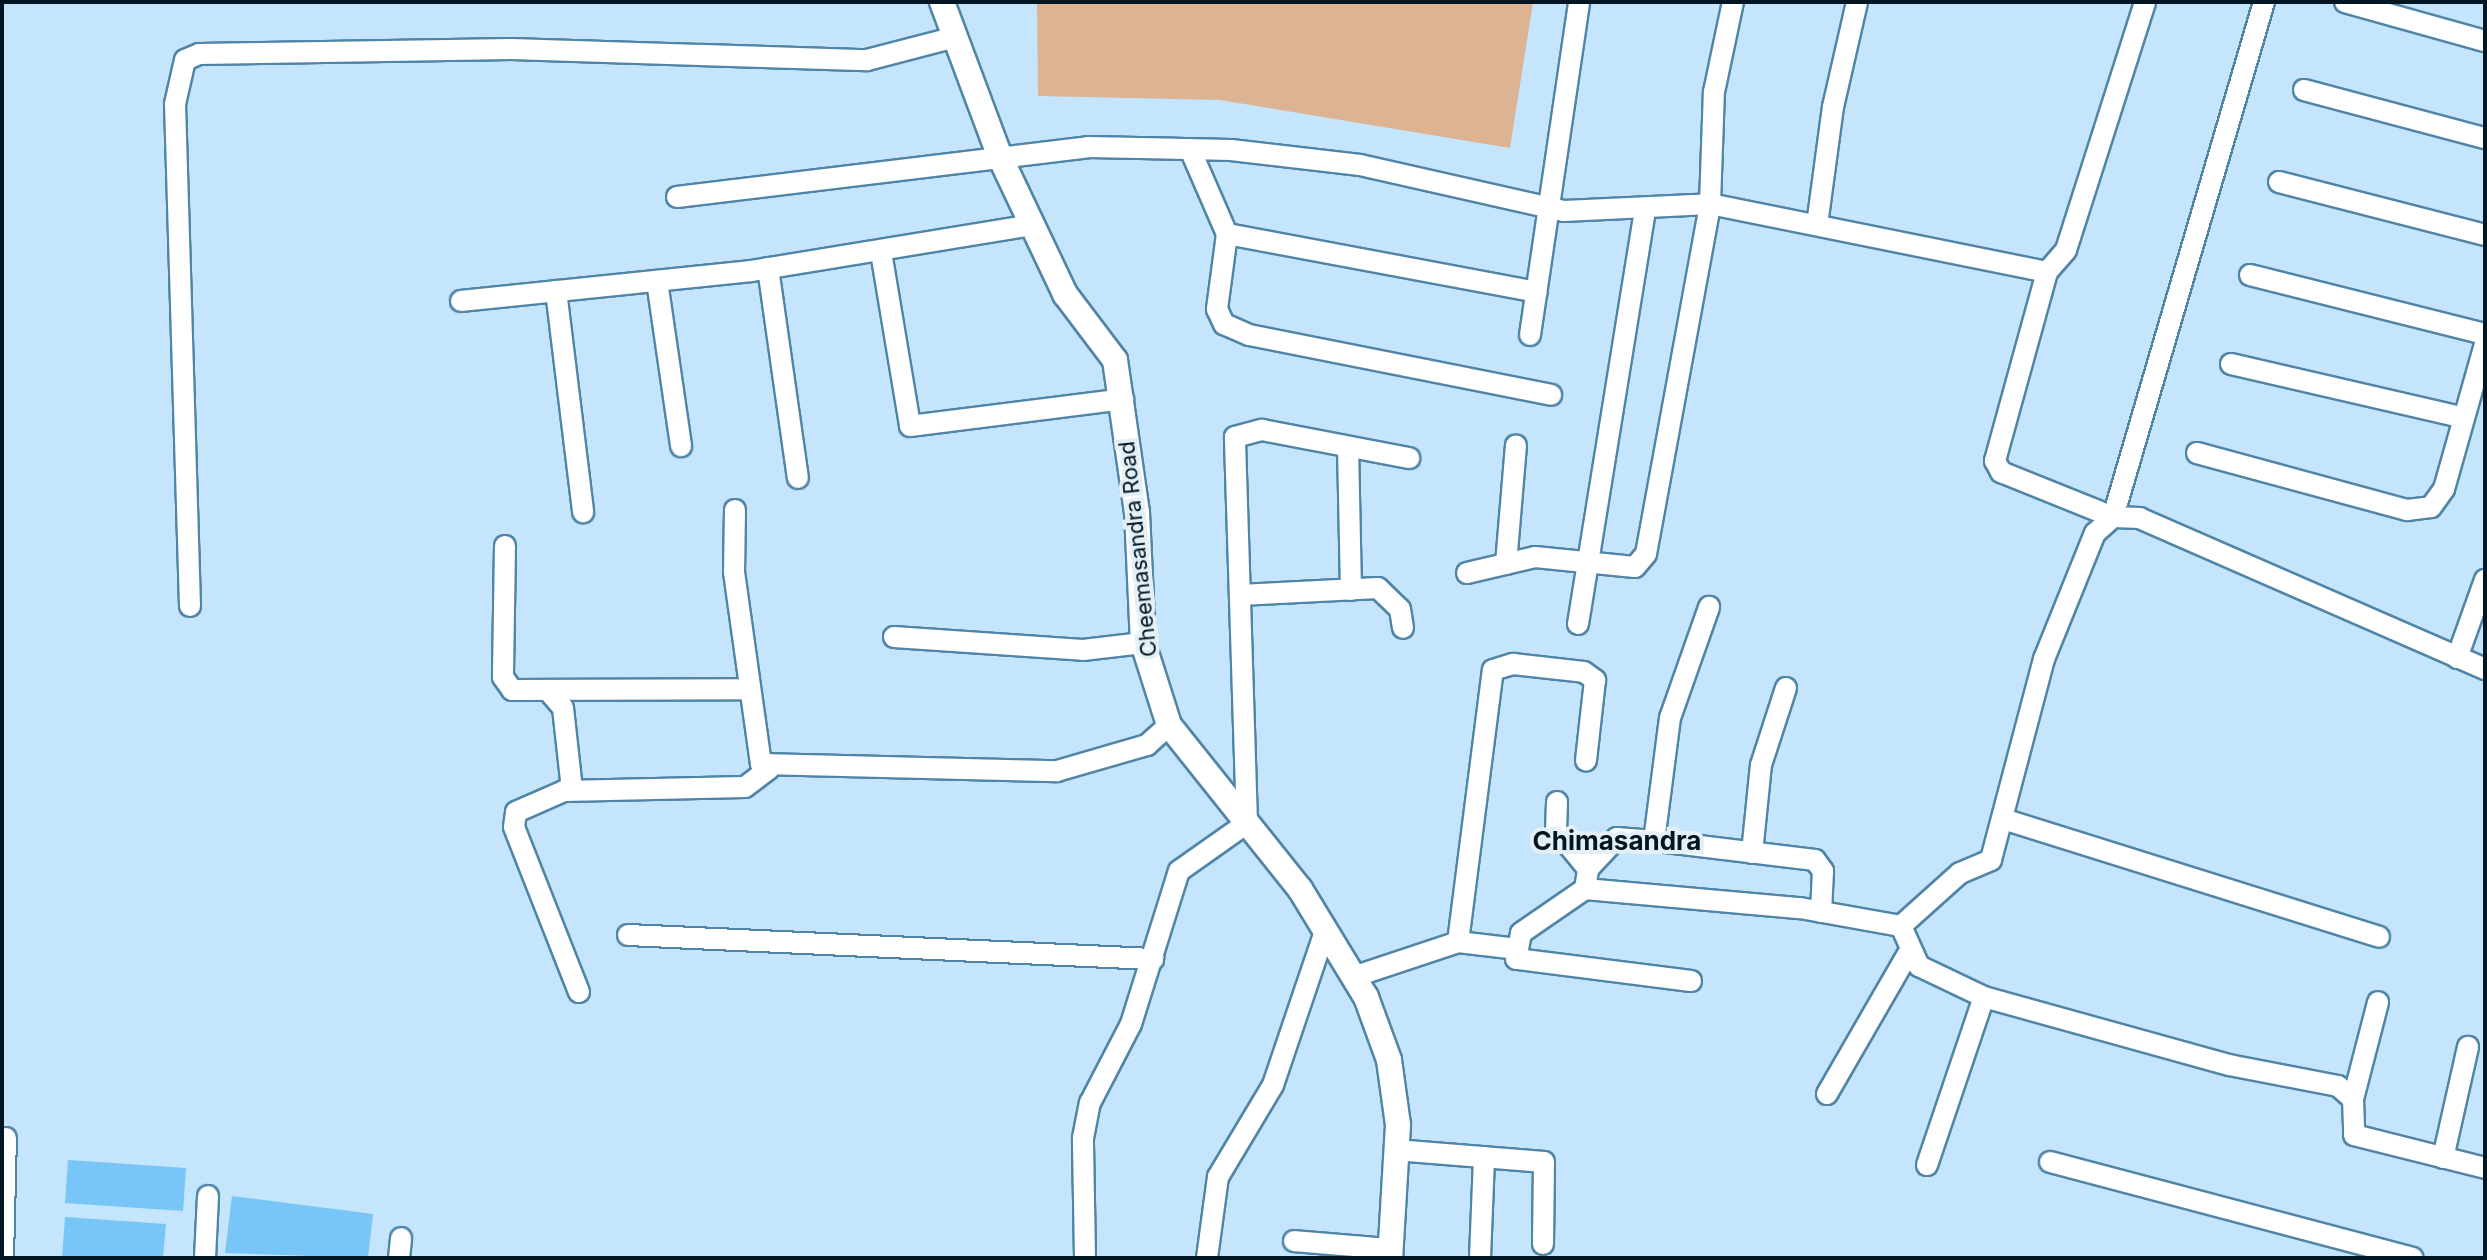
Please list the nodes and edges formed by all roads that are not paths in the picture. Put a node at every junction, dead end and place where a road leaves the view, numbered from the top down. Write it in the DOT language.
graph roads {
  1 [pos="942,2"];
  2 [pos="1579,2"];
  3 [pos="1733,2"];
  4 [pos="1857,2"];
  5 [pos="2145,2"];
  6 [pos="2264,2"];
  7 [pos="2345,2"];
  8 [pos="955,37"];
  9 [pos="2485,41"];
  10 [pos="2304,90"];
  11 [pos="2485,138"];
  12 [pos="1190,149"];
  13 [pos="1000,157"];
  14 [pos="2279,182"];
  15 [pos="677,197"];
  16 [pos="1710,204"];
  17 [pos="1552,208"];
  18 [pos="1645,209"];
  19 [pos="1032,225"];
  20 [pos="1817,225"];
  21 [pos="1227,234"];
  22 [pos="2485,235"];
  23 [pos="881,252"];
  24 [pos="768,268"];
  25 [pos="2047,272"];
  26 [pos="2250,275"];
  27 [pos="657,281"];
  28 [pos="556,291"];
  29 [pos="1537,292"];
  30 [pos="461,301"];
  31 [pos="2485,334"];
  32 [pos="1530,335"];
  33 [pos="2485,344"];
  34 [pos="2231,364"];
  35 [pos="1551,395"];
  36 [pos="1123,399"];
  37 [pos="2464,418"];
  38 [pos="1516,445"];
  39 [pos="681,446"];
  40 [pos="1348,447"];
  41 [pos="2197,453"];
  42 [pos="1409,458"];
  43 [pos="798,478"];
  44 [pos="735,510"];
  45 [pos="583,512"];
  46 [pos="2113,517"];
  47 [pos="505,546"];
  48 [pos="1587,562"];
  49 [pos="1506,564"];
  50 [pos="1467,573"];
  51 [pos="2485,580"];
  52 [pos="1351,590"];
  53 [pos="1240,595"];
  54 [pos="190,606"];
  55 [pos="1709,607"];
  56 [pos="1578,624"];
  57 [pos="1403,628"];
  58 [pos="894,637"];
  59 [pos="1143,643"];
  60 [pos="2457,658"];
  61 [pos="2485,669"];
  62 [pos="1786,688"];
  63 [pos="750,689"];
  64 [pos="551,694"];
  65 [pos="1169,725"];
  66 [pos="1586,760"];
  67 [pos="770,768"];
  68 [pos="572,790"];
  69 [pos="1557,802"];
  70 [pos="2003,819"];
  71 [pos="1247,823"];
  72 [pos="1654,841"];
  73 [pos="1752,853"];
  74 [pos="1586,879"];
  75 [pos="1821,912"];
  76 [pos="1901,926"];
  77 [pos="1325,931"];
  78 [pos="628,935"];
  79 [pos="2379,937"];
  80 [pos="1458,942"];
  81 [pos="1518,949"];
  82 [pos="1910,950"];
  83 [pos="1153,959"];
  84 [pos="1353,977"];
  85 [pos="1691,981"];
  86 [pos="579,992"];
  87 [pos="1984,997"];
  88 [pos="2378,1002"];
  89 [pos="2468,1047"];
  90 [pos="1827,1094"];
  91 [pos="2353,1099"];
  92 [pos="6,1138"];
  93 [pos="1396,1150"];
  94 [pos="1484,1157"];
  95 [pos="2443,1158"];
  96 [pos="2050,1162"];
  97 [pos="1927,1165"];
  98 [pos="2485,1168"];
  99 [pos="208,1196"];
  100 [pos="1294,1241"];
  101 [pos="1543,1244"];
  102 [pos="1390,1253"];
  103 [pos="3,1258"];
  104 [pos="205,1258"];
  105 [pos="1085,1258"];
  106 [pos="1207,1258"];
  107 [pos="1480,1258"];
  108 [pos="2413,1258"];
  1 -- 8 [label="street, Cheemasandra Road"];
  2 -- 17 [label="street"];
  3 -- 16 [label="street"];
  4 -- 20 [label="street"];
  5 -- 25 [label="street"];
  6 -- 46 [label="street"];
  7 -- 9 [label="street"];
  8 -- 13 [label="street, Cheemasandra Road"];
  8 -- 54 [label="street"];
  10 -- 11 [label="street"];
  12 -- 13 [label="street"];
  12 -- 17 [label="street"];
  12 -- 21 [label="street"];
  13 -- 15 [label="street"];
  13 -- 19 [label="street, Cheemasandra Road"];
  14 -- 22 [label="street"];
  16 -- 18 [label="street"];
  16 -- 20 [label="street"];
  16 -- 48 [label="street"];
  17 -- 18 [label="street"];
  17 -- 29 [label="street"];
  18 -- 48 [label="street"];
  19 -- 23 [label="street"];
  19 -- 36 [label="street, Cheemasandra Road"];
  20 -- 25 [label="street"];
  21 -- 29 [label="street"];
  21 -- 35 [label="street"];
  23 -- 24 [label="street"];
  23 -- 36 [label="street"];
  24 -- 27 [label="street"];
  24 -- 43 [label="street"];
  25 -- 46 [label="street"];
  26 -- 31 [label="street"];
  27 -- 28 [label="street"];
  27 -- 39 [label="street"];
  28 -- 30 [label="street"];
  28 -- 45 [label="street"];
  29 -- 32 [label="street"];
  33 -- 37 [label="street"];
  34 -- 37 [label="street"];
  36 -- 59 [label="street, Cheemasandra Road"];
  37 -- 41 [label="street"];
  38 -- 49 [label="street"];
  40 -- 42 [label="street"];
  40 -- 52 [label="street"];
  40 -- 53 [label="street"];
  44 -- 63 [label="street"];
  46 -- 60 [label="street"];
  46 -- 70 [label="street"];
  47 -- 64 [label="street"];
  48 -- 49 [label="street"];
  48 -- 56 [label="street"];
  49 -- 50 [label="street"];
  51 -- 60 [label="street"];
  52 -- 53 [label="street"];
  52 -- 57 [label="street"];
  53 -- 71 [label="street"];
  55 -- 72 [label="street"];
  58 -- 59 [label="street"];
  59 -- 65 [label="street, Cheemasandra Road"];
  60 -- 61 [label="street"];
  62 -- 73 [label="street"];
  63 -- 64 [label="street"];
  63 -- 67 [label="street"];
  64 -- 68 [label="street"];
  65 -- 67 [label="street"];
  65 -- 71 [label="street, Cheemasandra Road"];
  66 -- 80 [label="street"];
  67 -- 68 [label="street"];
  68 -- 86 [label="street"];
  69 -- 74 [label="street"];
  70 -- 76 [label="street"];
  70 -- 79 [label="street"];
  71 -- 77 [label="street, Cheemasandra Road"];
  71 -- 83 [label="street"];
  72 -- 73 [label="street"];
  72 -- 74 [label="street"];
  73 -- 75 [label="street"];
  74 -- 75 [label="street"];
  74 -- 81 [label="street"];
  75 -- 76 [label="street"];
  76 -- 82 [label="street"];
  77 -- 84 [label="street, Cheemasandra Road"];
  77 -- 106 [label="street"];
  78 -- 83 [label="street"];
  80 -- 81 [label="street"];
  80 -- 84 [label="street"];
  81 -- 85 [label="street"];
  82 -- 87 [label="street"];
  82 -- 90 [label="street"];
  83 -- 105 [label="street"];
  84 -- 93 [label="street, Cheemasandra Road"];
  87 -- 91 [label="street"];
  87 -- 97 [label="street"];
  88 -- 91 [label="street"];
  89 -- 95 [label="street"];
  91 -- 95 [label="street"];
  92 -- 103 [label="street"];
  93 -- 94 [label="street"];
  93 -- 102 [label="street, Cheemasandra Road"];
  94 -- 101 [label="street"];
  94 -- 107 [label="street"];
  95 -- 98 [label="street"];
  96 -- 108 [label="street"];
  99 -- 104 [label="street"];
  100 -- 102 [label="street"];
}
